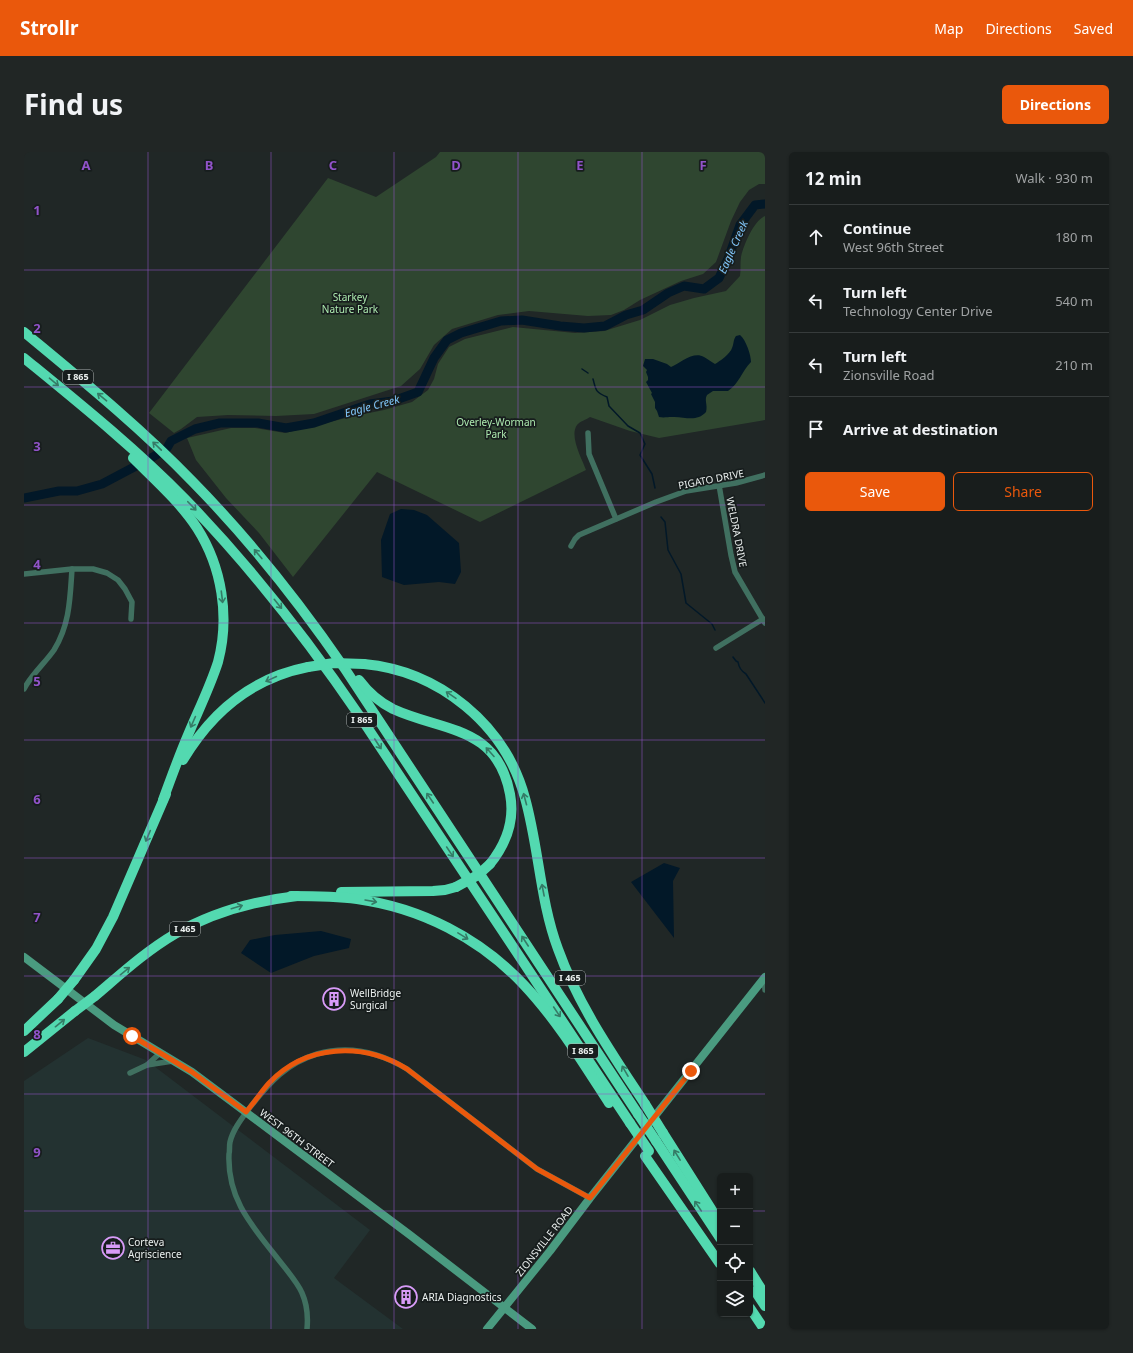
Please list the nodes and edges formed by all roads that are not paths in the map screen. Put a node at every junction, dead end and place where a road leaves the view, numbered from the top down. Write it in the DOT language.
graph roads {
  1 [pos="24,332"];
  2 [pos="24,358"];
  3 [pos="588,433"];
  4 [pos="765,476"];
  5 [pos="161,481"];
  6 [pos="719,485"];
  7 [pos="616,519"];
  8 [pos="571,546"];
  9 [pos="72,569"];
  10 [pos="24,574"];
  11 [pos="131,619"];
  12 [pos="764,621"];
  13 [pos="325,640"];
  14 [pos="716,648"];
  15 [pos="24,689"];
  16 [pos="163,800"];
  17 [pos="291,896"];
  18 [pos="24,957"];
  19 [pos="764,985"];
  20 [pos="24,1031"];
  21 [pos="24,1052"];
  22 [pos="160,1053"];
  23 [pos="173,1061"];
  24 [pos="147,1065"];
  25 [pos="130,1073"];
  26 [pos="246,1112"];
  27 [pos="628,1125"];
  28 [pos="647,1153"];
  29 [pos="590,1198"];
  30 [pos="717,1218"];
  31 [pos="717,1233"];
  32 [pos="717,1255"];
  33 [pos="717,1259"];
  34 [pos="753,1277"];
  35 [pos="753,1286"];
  36 [pos="764,1299"];
  37 [pos="503,1308"];
  38 [pos="753,1313"];
  39 [pos="307,1329"];
  40 [pos="486,1329"];
  41 [pos="532,1329"];
  42 [pos="764,1329"];
  13 -- 1 [label="highway, I 865, one-way"];
  2 -- 5 [label="highway, I 865, one-way"];
  3 -- 7 [label="street"];
  4 -- 6 [label="street, PIGATO DRIVE"];
  5 -- 16 [label="highway, one-way"];
  5 -- 27 [label="highway, I 865, one-way"];
  6 -- 7 [label="street, PIGATO DRIVE"];
  6 -- 12 [label="street, WELDRA DRIVE"];
  7 -- 8 [label="street, PIGATO DRIVE"];
  9 -- 10 [label="street"];
  9 -- 11 [label="street"];
  9 -- 15 [label="street"];
  12 -- 14 [label="street"];
  17 -- 13 [label="highway, one-way, bridge"];
  31 -- 13 [label="highway, I 865, one-way, bridge"];
  16 -- 20 [label="highway, I 465, one-way, bridge"];
  30 -- 16 [label="highway, I 465, one-way, bridge"];
  21 -- 17 [label="highway, I 465, one-way, bridge"];
  17 -- 27 [label="highway, I 465, one-way"];
  18 -- 22 [label="main road, WEST 96TH STREET"];
  19 -- 29 [label="main road, ZIONSVILLE ROAD"];
  22 -- 23 [label="main road, WEST 96TH STREET"];
  22 -- 24 [label="street"];
  23 -- 24 [label="street"];
  23 -- 26 [label="main road, WEST 96TH STREET"];
  24 -- 25 [label="street"];
  26 -- 29 [label="street"];
  26 -- 37 [label="main road, WEST 96TH STREET"];
  26 -- 39 [label="street"];
  27 -- 28 [label="highway, I 465"];
  28 -- 32 [label="highway"];
  28 -- 33 [label="highway, I 465"];
  29 -- 37 [label="main road, ZIONSVILLE ROAD"];
  34 -- 36 [label="highway"];
  35 -- 36 [label="highway"];
  37 -- 40 [label="main road, ZIONSVILLE ROAD"];
  37 -- 41 [label="main road, WEST 96TH STREET"];
  38 -- 42 [label="highway"];
}
